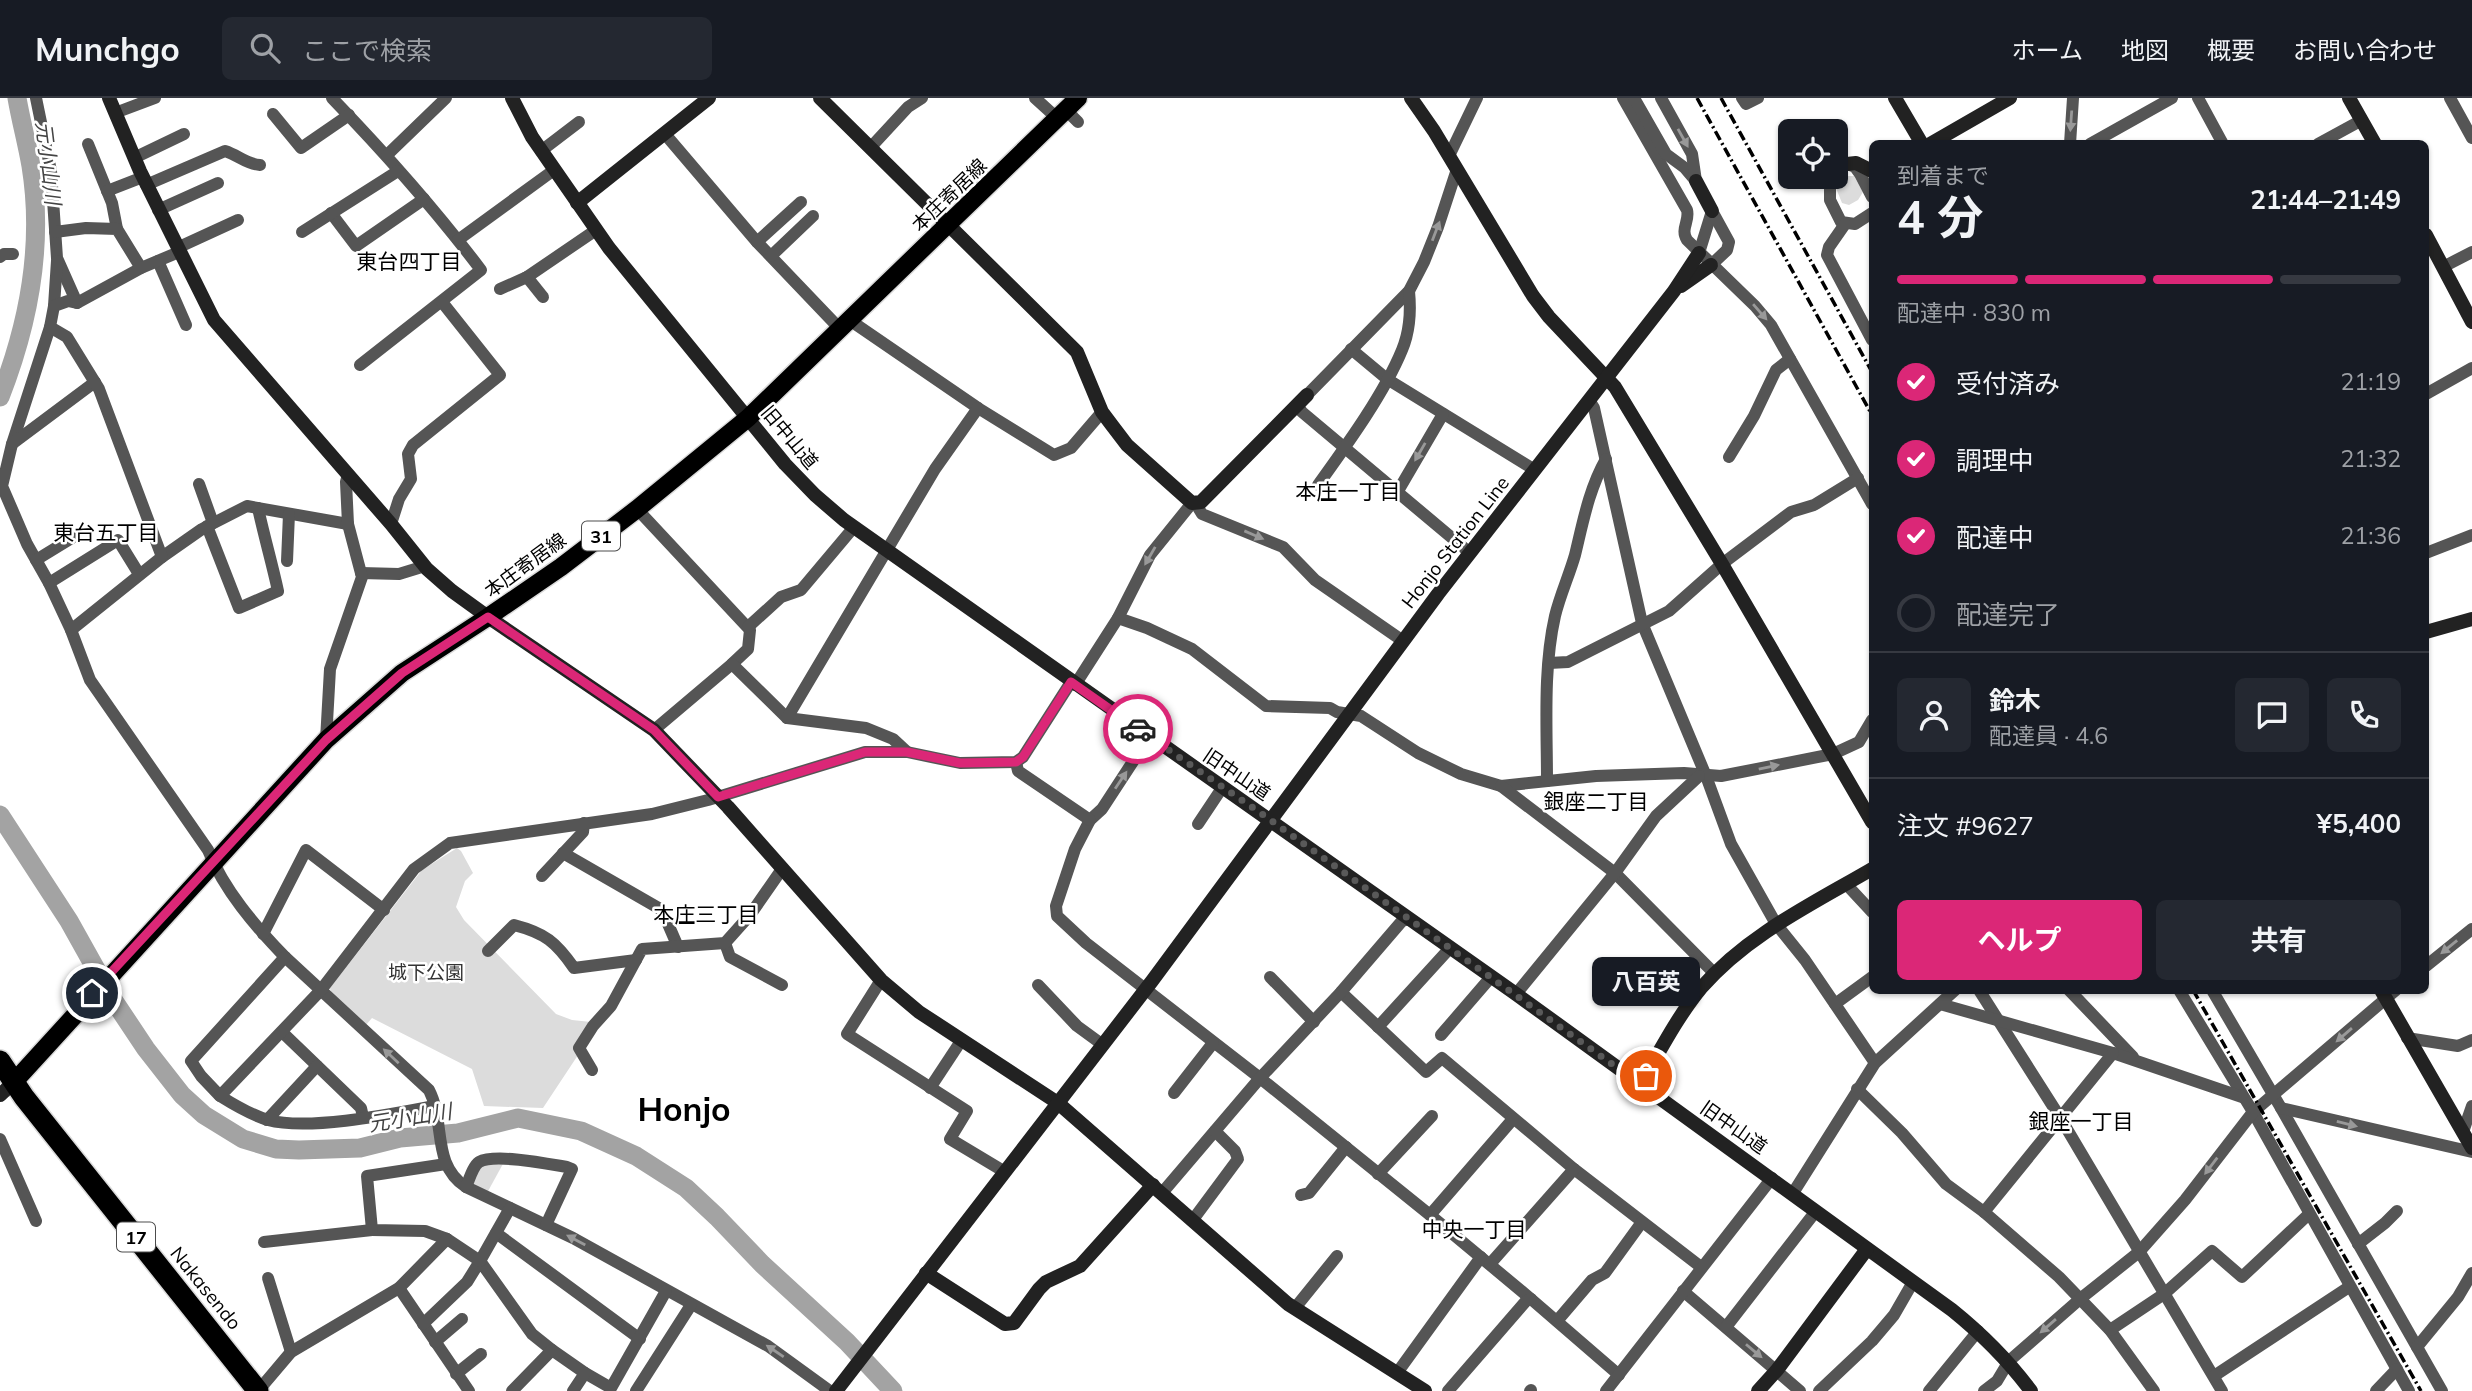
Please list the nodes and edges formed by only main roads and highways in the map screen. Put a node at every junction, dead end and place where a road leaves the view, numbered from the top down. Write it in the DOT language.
graph roads {
  1 [pos="1070,112"];
  2 [pos="0,1061"];
  3 [pos="7,1089"];
  4 [pos="258,1391"];
  1 -- 3 [label="main road, 本庄寄居線 / 31"];
  2 -- 3 [label="highway, 17"];
  3 -- 4 [label="highway, Nakasendo / 17"];
}
